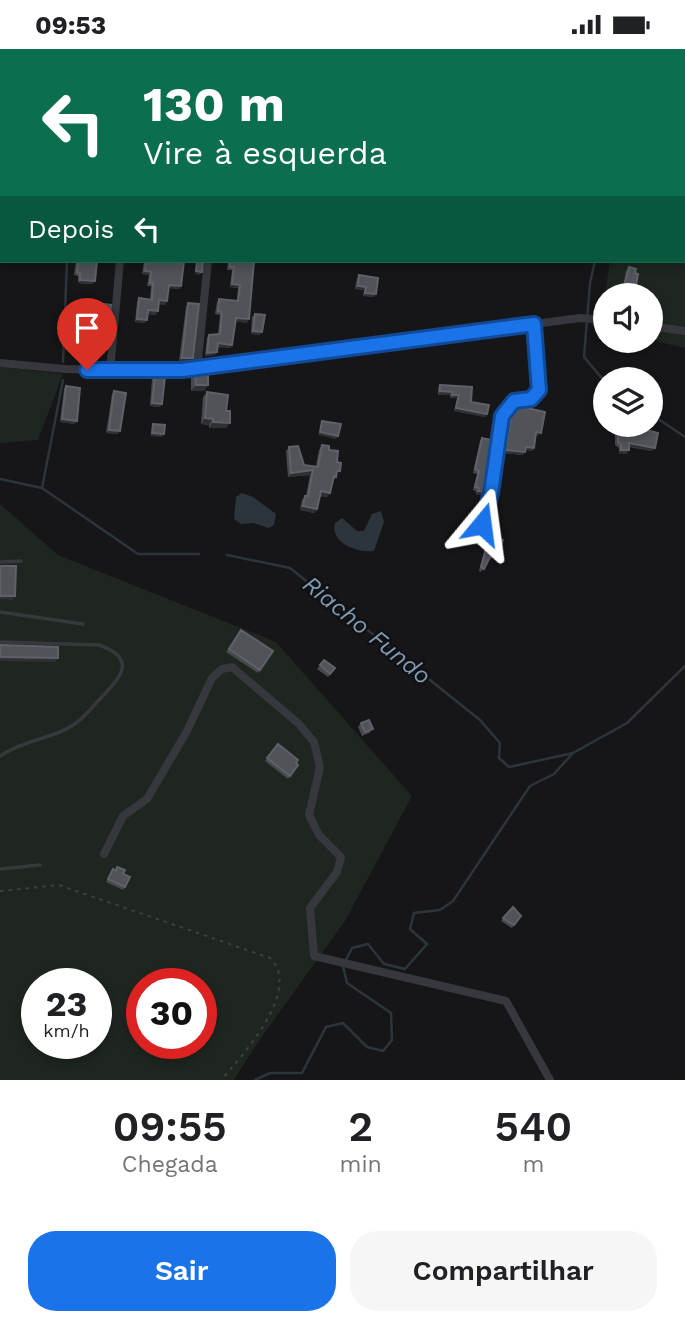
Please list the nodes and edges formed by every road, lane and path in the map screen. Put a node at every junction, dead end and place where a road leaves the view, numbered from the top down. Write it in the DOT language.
graph roads {
  1 [pos="120,263"];
  2 [pos="208,263"];
  3 [pos="593,318"];
  4 [pos="534,324"];
  5 [pos="663,328"];
  6 [pos="685,331"];
  7 [pos="0,363"];
  8 [pos="198,369"];
  9 [pos="110,371"];
  10 [pos="482,524"];
  11 [pos="0,562"];
  12 [pos="21,562"];
  13 [pos="0,612"];
  14 [pos="83,624"];
  15 [pos="0,642"];
  16 [pos="0,755"];
  17 [pos="104,854"];
  18 [pos="40,866"];
  19 [pos="0,869"];
  20 [pos="0,891"];
  21 [pos="221,1080"];
  22 [pos="550,1080"];
  1 -- 9 [label="street"];
  2 -- 8 [label="street"];
  3 -- 4 [label="street"];
  4 -- 8 [label="street"];
  4 -- 10 [label="street"];
  5 -- 6 [label="street"];
  7 -- 9 [label="street"];
  8 -- 9 [label="street"];
  11 -- 12 [label="lane"];
  13 -- 14 [label="lane"];
  15 -- 16 [label="lane"];
  17 -- 22 [label="street"];
  18 -- 19 [label="lane"];
  20 -- 21 [label="path"];
}
